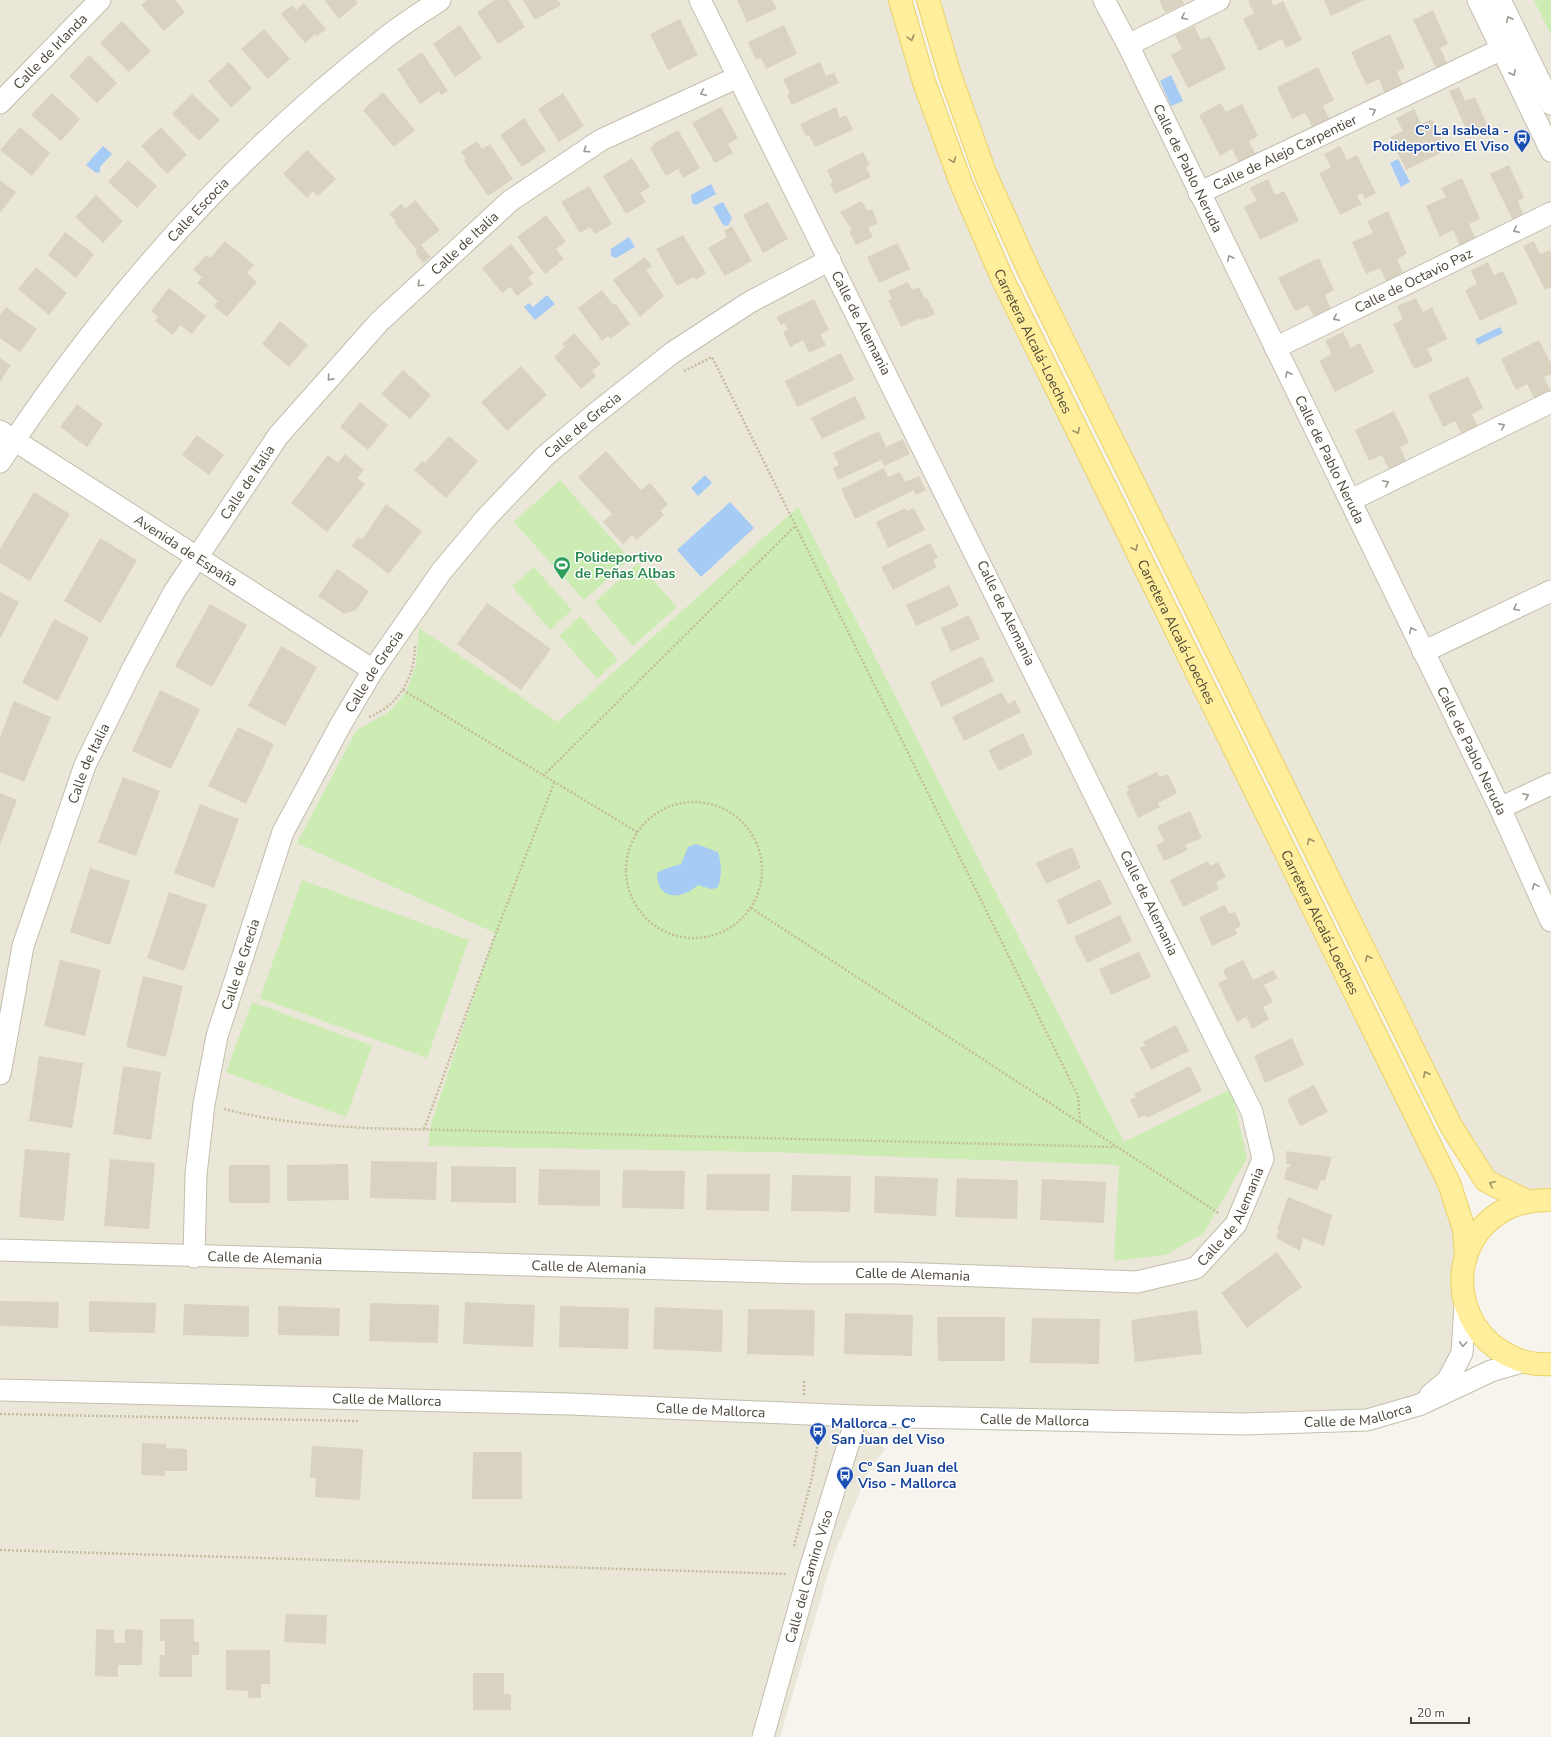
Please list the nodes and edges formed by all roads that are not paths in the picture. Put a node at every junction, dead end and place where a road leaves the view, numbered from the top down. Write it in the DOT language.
graph roads {
  1 [pos="100,0"];
  2 [pos="440,0"];
  3 [pos="700,0"];
  4 [pos="900,0"];
  5 [pos="928,0"];
  6 [pos="1104,0"];
  7 [pos="1219,0"];
  8 [pos="1478,0"];
  9 [pos="1500,0"];
  10 [pos="1128,45"];
  11 [pos="1502,50"];
  12 [pos="738,77"];
  13 [pos="0,104"];
  14 [pos="1551,104"];
  15 [pos="1551,151"];
  16 [pos="1199,193"];
  17 [pos="1551,213"];
  18 [pos="830,260"];
  19 [pos="1275,348"];
  20 [pos="1551,402"];
  21 [pos="8,435"];
  22 [pos="0,462"];
  23 [pos="1351,500"];
  24 [pos="196,557"];
  25 [pos="1551,591"];
  26 [pos="1423,652"];
  27 [pos="373,670"];
  28 [pos="1551,784"];
  29 [pos="1500,808"];
  30 [pos="1551,921"];
  31 [pos="0,1074"];
  32 [pos="1551,1200"];
  33 [pos="1527,1201"];
  34 [pos="0,1250"];
  35 [pos="194,1257"];
  36 [pos="1466,1257"];
  37 [pos="1465,1305"];
  38 [pos="1522,1362"];
  39 [pos="1551,1364"];
  40 [pos="0,1390"];
  41 [pos="1419,1405"];
  42 [pos="855,1416"];
  43 [pos="763,1737"];
  1 -- 13 [label="street, Calle de Irlanda"];
  2 -- 21 [label="street, Calle Escocia"];
  3 -- 12 [label="street, Calle de Alemania"];
  4 -- 36 [label="main road, Carretera Alcalá-Loeches, one-way"];
  33 -- 5 [label="main road, Carretera Alcalá-Loeches, one-way"];
  6 -- 10 [label="street, Calle de Pablo Neruda"];
  7 -- 10 [label="street, one-way"];
  8 -- 11 [label="street"];
  14 -- 9 [label="street, one-way"];
  10 -- 16 [label="street, Calle de Pablo Neruda"];
  11 -- 15 [label="street, one-way"];
  16 -- 11 [label="street, Calle de Alejo Carpentier, one-way"];
  12 -- 18 [label="street, Calle de Alemania"];
  12 -- 24 [label="street, Calle de Italia, one-way"];
  19 -- 16 [label="street, Calle de Pablo Neruda, one-way"];
  17 -- 19 [label="street, Calle de Octavio Paz, one-way"];
  18 -- 27 [label="street, Calle de Grecia"];
  18 -- 35 [label="street, Calle de Alemania"];
  23 -- 19 [label="street, Calle de Pablo Neruda, one-way"];
  23 -- 20 [label="street, one-way"];
  21 -- 22 [label="street, Calle Escocia"];
  21 -- 24 [label="street, Avenida de España"];
  26 -- 23 [label="street, Calle de Pablo Neruda, one-way"];
  24 -- 27 [label="street, Avenida de España"];
  24 -- 31 [label="street, Calle de Italia"];
  25 -- 26 [label="street, one-way"];
  26 -- 29 [label="street, Calle de Pablo Neruda"];
  27 -- 35 [label="street, Calle de Grecia"];
  29 -- 28 [label="street, one-way"];
  30 -- 29 [label="street, Calle de Pablo Neruda, one-way"];
  32 -- 33 [label="main road"];
  33 -- 36 [label="main road"];
  34 -- 35 [label="street, Calle de Alemania"];
  36 -- 37 [label="main road"];
  37 -- 38 [label="main road"];
  37 -- 41 [label="street, Calle de Mallorca, one-way"];
  38 -- 39 [label="main road"];
  38 -- 41 [label="street, Calle de Mallorca"];
  40 -- 42 [label="street, Calle de Mallorca"];
  41 -- 42 [label="street, Calle de Mallorca"];
  42 -- 43 [label="street, Calle del Camino Viso"];
}
